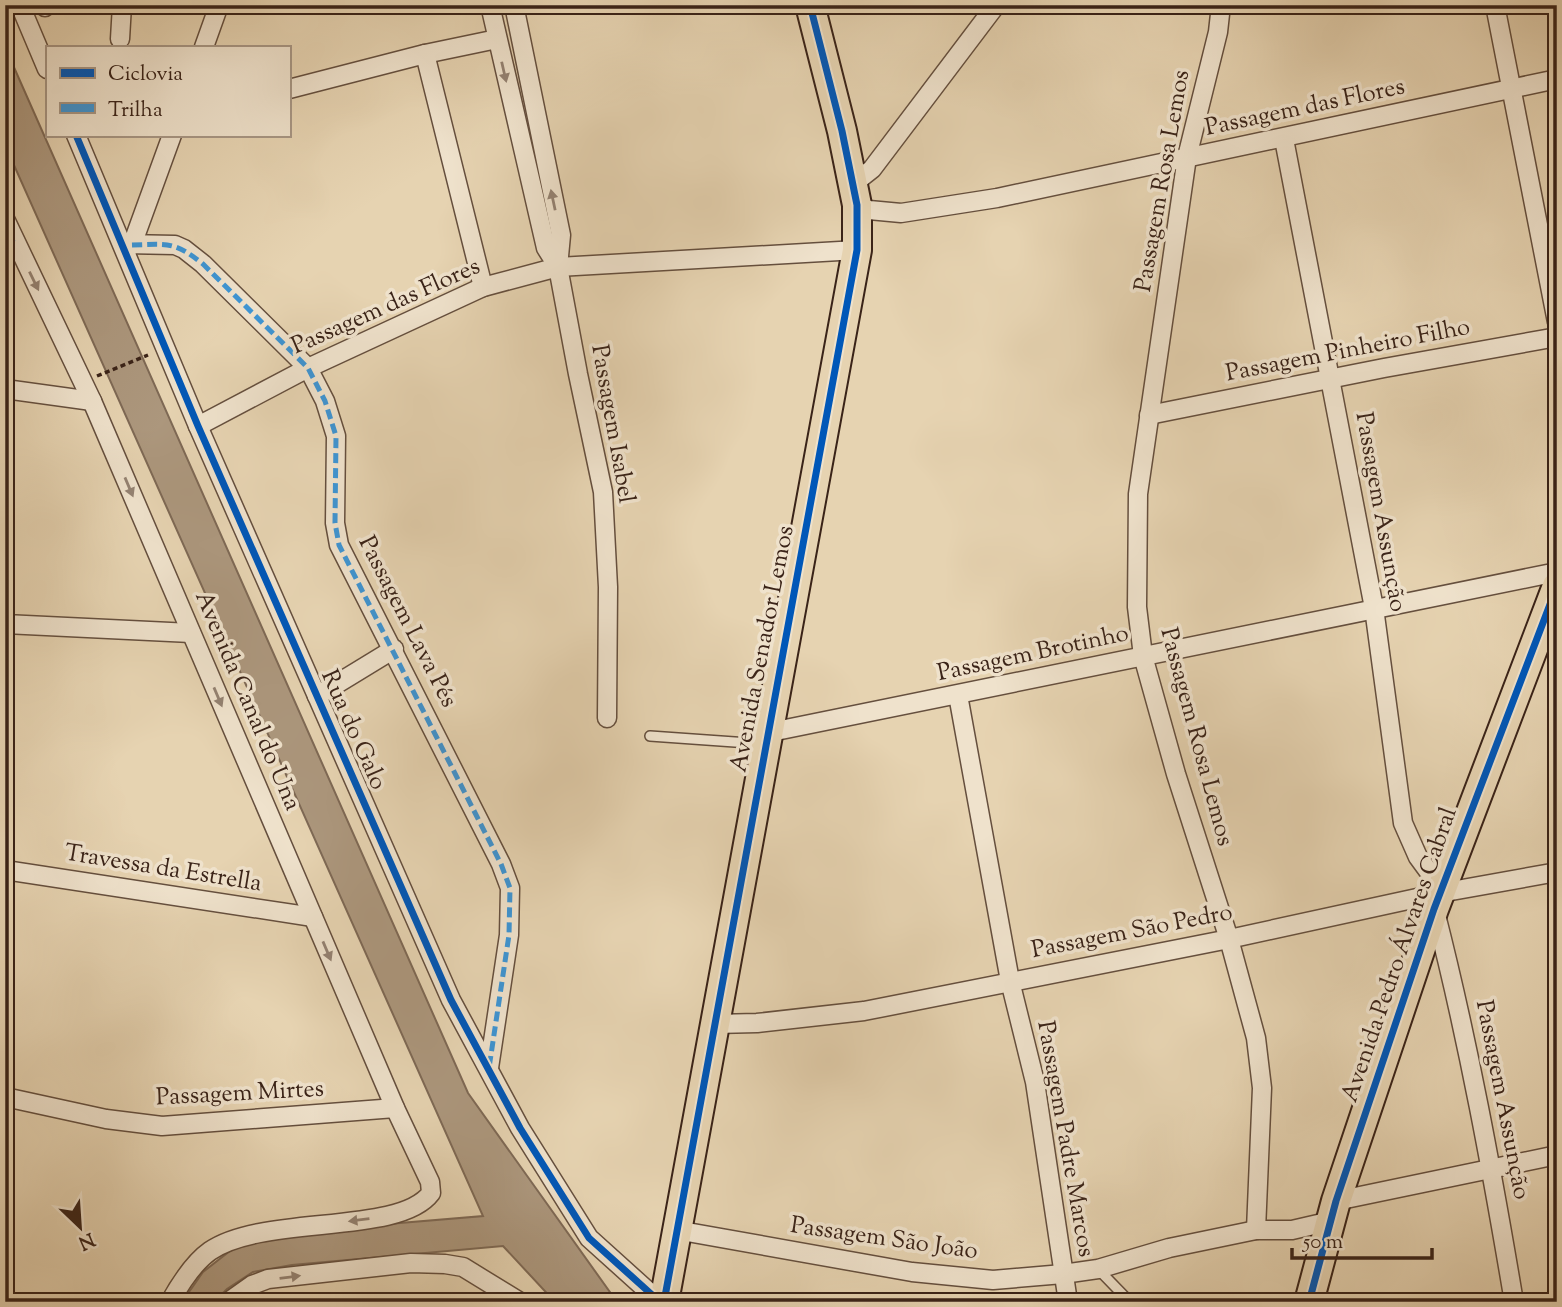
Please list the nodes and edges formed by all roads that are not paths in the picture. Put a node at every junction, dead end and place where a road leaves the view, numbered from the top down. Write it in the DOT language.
graph roads {
  1 [pos="20,5"];
  2 [pos="122,5"];
  3 [pos="219,5"];
  4 [pos="490,5"];
  5 [pos="514,5"];
  6 [pos="810,5"];
  7 [pos="996,5"];
  8 [pos="1221,5"];
  9 [pos="1495,5"];
  10 [pos="120,39"];
  11 [pos="497,39"];
  12 [pos="204,46"];
  13 [pos="425,54"];
  14 [pos="46,67"];
  15 [pos="1557,79"];
  16 [pos="290,89"];
  17 [pos="1509,89"];
  18 [pos="76,136"];
  19 [pos="172,136"];
  20 [pos="1284,139"];
  21 [pos="1187,157"];
  22 [pos="855,194"];
  23 [pos="5,219"];
  24 [pos="11,242"];
  25 [pos="128,245"];
  26 [pos="857,250"];
  27 [pos="558,267"];
  28 [pos="484,286"];
  29 [pos="1557,322"];
  30 [pos="1557,337"];
  31 [pos="308,368"];
  32 [pos="1331,379"];
  33 [pos="5,389"];
  34 [pos="92,401"];
  35 [pos="1149,415"];
  36 [pos="198,426"];
  37 [pos="1557,572"];
  38 [pos="1557,586"];
  39 [pos="1374,608"];
  40 [pos="5,624"];
  41 [pos="191,633"];
  42 [pos="394,649"];
  43 [pos="1143,656"];
  44 [pos="958,695"];
  45 [pos="317,696"];
  46 [pos="607,718"];
  47 [pos="650,736"];
  48 [pos="765,738"];
  49 [pos="5,870"];
  50 [pos="1557,872"];
  51 [pos="1439,895"];
  52 [pos="313,917"];
  53 [pos="1229,939"];
  54 [pos="1010,981"];
  55 [pos="715,1024"];
  56 [pos="489,1068"];
  57 [pos="5,1097"];
  58 [pos="395,1108"];
  59 [pos="1557,1155"];
  60 [pos="1492,1168"];
  61 [pos="1333,1211"];
  62 [pos="676,1230"];
  63 [pos="1256,1230"];
  64 [pos="1098,1269"];
  65 [pos="1063,1274"];
  66 [pos="170,1302"];
  67 [pos="228,1302"];
  68 [pos="520,1302"];
  69 [pos="662,1302"];
  70 [pos="1068,1302"];
  71 [pos="1130,1302"];
  72 [pos="1309,1302"];
  73 [pos="1514,1302"];
  1 -- 14 [label="street"];
  2 -- 10 [label="street"];
  3 -- 12 [label="street"];
  4 -- 11 [label="street, Passagem Isabel"];
  27 -- 5 [label="street, Passagem Isabel, one-way"];
  6 -- 22 [label="main road, Avenida Senador Lemos"];
  7 -- 22 [label="street"];
  8 -- 21 [label="street, Passagem Rosa Lemos"];
  9 -- 17 [label="street"];
  11 -- 13 [label="street"];
  11 -- 27 [label="street, Passagem Isabel, one-way"];
  13 -- 16 [label="street"];
  13 -- 28 [label="street"];
  15 -- 17 [label="street, Passagem das Flores"];
  17 -- 20 [label="street, Passagem das Flores"];
  17 -- 29 [label="street"];
  18 -- 25 [label="street, Rua do Galo"];
  19 -- 25 [label="street"];
  20 -- 21 [label="street, Passagem das Flores"];
  20 -- 32 [label="street, Passagem Assunção"];
  21 -- 22 [label="street, Passagem das Flores"];
  21 -- 35 [label="street, Passagem Rosa Lemos"];
  22 -- 26 [label="main road, Avenida Senador Lemos"];
  23 -- 24 [label="street, Avenida Canal do Una"];
  24 -- 34 [label="street, Avenida Canal do Una, one-way"];
  25 -- 31 [label="street, Passagem Lava Pés"];
  25 -- 36 [label="street, Rua do Galo"];
  26 -- 27 [label="street, Passagem das Flores"];
  26 -- 48 [label="main road, Avenida Senador Lemos"];
  27 -- 28 [label="street, Passagem das Flores"];
  27 -- 46 [label="street, Passagem Isabel"];
  28 -- 31 [label="street, Passagem das Flores"];
  30 -- 32 [label="street, Passagem Pinheiro Filho"];
  31 -- 36 [label="street, Passagem das Flores"];
  31 -- 42 [label="street, Passagem Lava Pés"];
  32 -- 35 [label="street, Passagem Pinheiro Filho"];
  32 -- 39 [label="street, Passagem Assunção"];
  33 -- 34 [label="street"];
  34 -- 41 [label="street, Avenida Canal do Una, one-way"];
  35 -- 43 [label="street, Passagem Rosa Lemos"];
  36 -- 45 [label="street, Rua do Galo"];
  37 -- 39 [label="street, Passagem Brotinho"];
  38 -- 51 [label="main road, Avenida Pedro Álvares Cabral"];
  39 -- 43 [label="street, Passagem Brotinho"];
  39 -- 51 [label="street, Passagem Assunção"];
  40 -- 41 [label="street"];
  41 -- 52 [label="street, Avenida Canal do Una, one-way"];
  42 -- 45 [label="street"];
  42 -- 56 [label="street, Passagem Lava Pés"];
  43 -- 44 [label="street, Passagem Brotinho"];
  43 -- 53 [label="street, Passagem Rosa Lemos"];
  44 -- 48 [label="street, Passagem Brotinho"];
  44 -- 54 [label="street, Passagem Padre Marcos"];
  45 -- 56 [label="street, Rua do Galo"];
  47 -- 48 [label="lane"];
  48 -- 55 [label="main road, Avenida Senador Lemos"];
  49 -- 52 [label="street, Travessa da Estrella"];
  50 -- 51 [label="street, Passagem São Pedro"];
  51 -- 53 [label="street, Passagem São Pedro"];
  51 -- 60 [label="street, Passagem Assunção"];
  51 -- 61 [label="main road, Avenida Pedro Álvares Cabral"];
  52 -- 58 [label="street, Avenida Canal do Una, one-way"];
  53 -- 54 [label="street, Passagem São Pedro"];
  53 -- 63 [label="street, Passagem Rosa Lemos"];
  54 -- 55 [label="street, Passagem São Pedro"];
  54 -- 65 [label="street, Passagem Padre Marcos"];
  55 -- 62 [label="main road, Avenida Senador Lemos"];
  56 -- 69 [label="street, Rua do Galo"];
  57 -- 58 [label="street, Passagem Mirtes"];
  58 -- 66 [label="street, Avenida Canal do Una, one-way"];
  59 -- 60 [label="street, Passagem São João"];
  60 -- 61 [label="street, Passagem São João"];
  60 -- 73 [label="street, Passagem Assunção"];
  61 -- 63 [label="street, Passagem São João"];
  61 -- 72 [label="main road, Avenida Pedro Álvares Cabral"];
  62 -- 65 [label="street, Passagem São João"];
  62 -- 69 [label="main road, Avenida Senador Lemos"];
  63 -- 64 [label="street, Passagem São João"];
  64 -- 65 [label="street, Passagem São João"];
  64 -- 71 [label="lane"];
  65 -- 70 [label="street, Passagem Padre Marcos"];
  67 -- 68 [label="street, one-way"];
}
